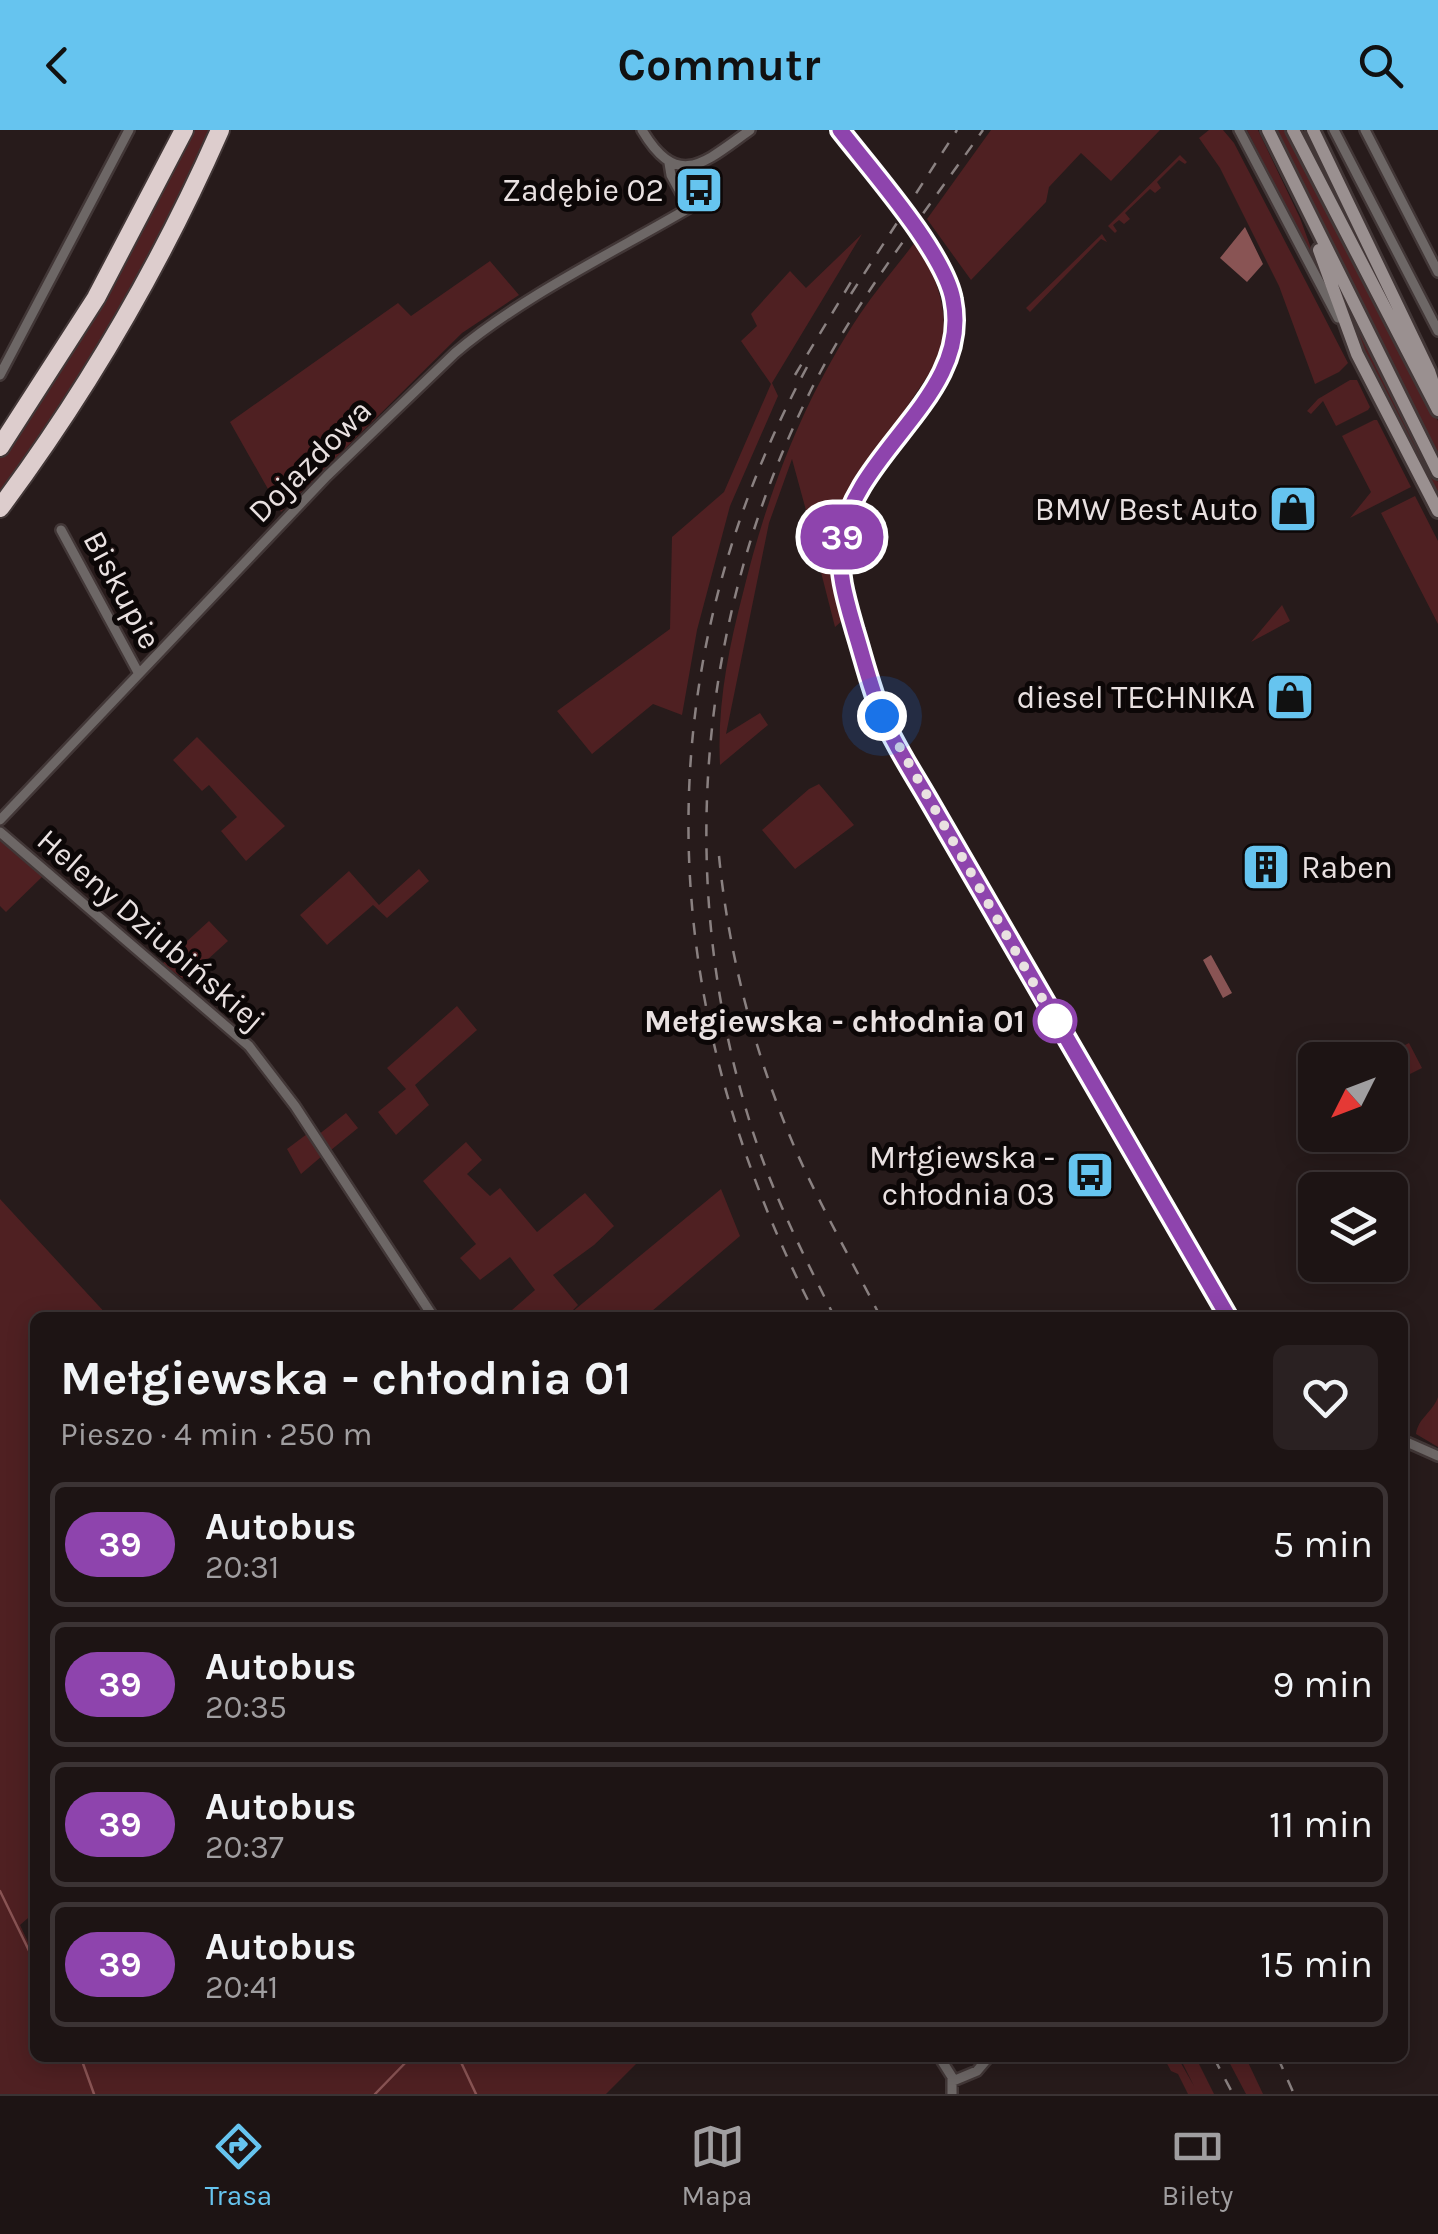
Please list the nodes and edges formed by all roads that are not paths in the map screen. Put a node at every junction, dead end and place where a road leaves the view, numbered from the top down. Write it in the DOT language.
graph roads {
  1 [pos="129,130"];
  2 [pos="184,130"];
  3 [pos="220,130"];
  4 [pos="642,130"];
  5 [pos="750,130"];
  6 [pos="840,130"];
  7 [pos="1240,130"];
  8 [pos="1268,130"];
  9 [pos="1293,130"];
  10 [pos="1313,130"];
  11 [pos="1334,130"];
  12 [pos="1365,130"];
  13 [pos="668,163"];
  14 [pos="696,164"];
  15 [pos="680,190"];
  16 [pos="1306,209"];
  17 [pos="1438,272"];
  18 [pos="1438,331"];
  19 [pos="1357,354"];
  20 [pos="0,375"];
  21 [pos="1438,399"];
  22 [pos="1438,410"];
  23 [pos="0,447"];
  24 [pos="1438,472"];
  25 [pos="0,508"];
  26 [pos="1438,511"];
  27 [pos="60,530"];
  28 [pos="139,674"];
  29 [pos="0,820"];
  30 [pos="0,832"];
  31 [pos="430,1312"];
  32 [pos="1226,1312"];
  33 [pos="1408,1443"];
  34 [pos="1438,1456"];
  35 [pos="942,2062"];
  36 [pos="985,2062"];
  37 [pos="953,2081"];
  38 [pos="952,2094"];
  1 -- 20 [label="street"];
  2 -- 23 [label="highway"];
  3 -- 25 [label="highway"];
  4 -- 13 [label="street"];
  5 -- 14 [label="street"];
  6 -- 32 [label="street"];
  7 -- 19 [label="street"];
  8 -- 16 [label="main road"];
  9 -- 22 [label="main road"];
  10 -- 21 [label="main road"];
  11 -- 18 [label="street"];
  12 -- 17 [label="street"];
  13 -- 14 [label="street"];
  13 -- 15 [label="street"];
  14 -- 15 [label="street"];
  15 -- 28 [label="street, Dojazdowa"];
  16 -- 19 [label="main road"];
  16 -- 24 [label="main road"];
  19 -- 26 [label="main road"];
  27 -- 28 [label="street, Biskupie"];
  28 -- 29 [label="street, Dojazdowa"];
  30 -- 31 [label="street, Heleny Dziubińskiej"];
  33 -- 34 [label="street"];
  35 -- 37 [label="street"];
  36 -- 37 [label="street"];
  37 -- 38 [label="street"];
}
